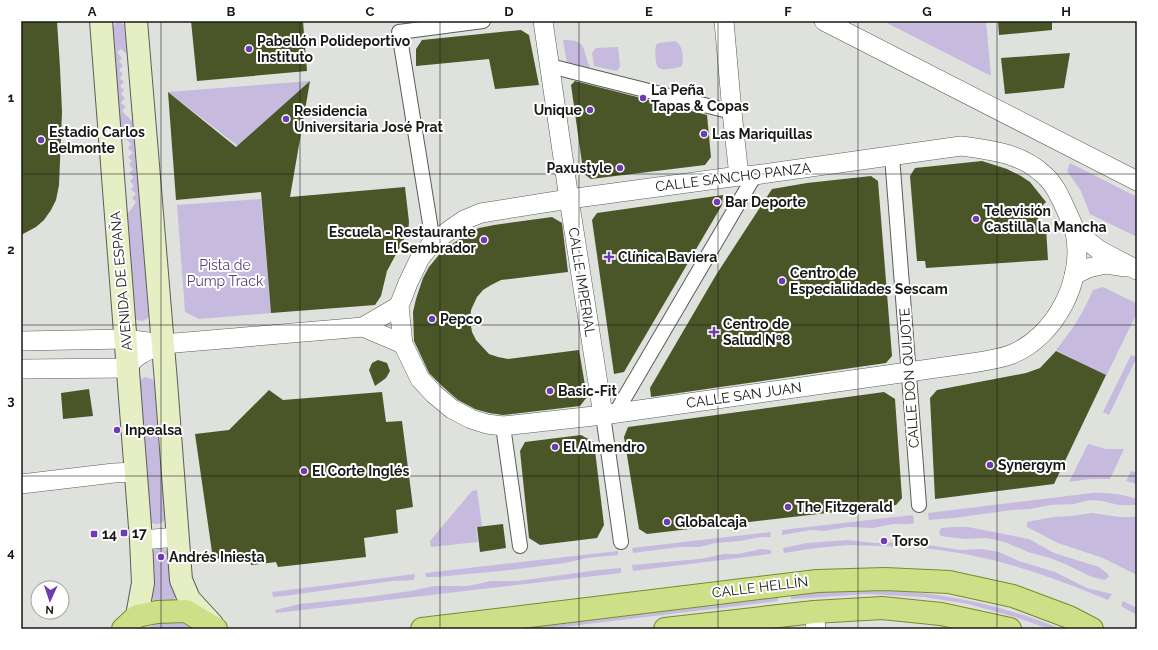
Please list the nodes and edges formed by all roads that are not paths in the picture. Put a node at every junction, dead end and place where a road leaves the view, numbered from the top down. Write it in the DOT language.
graph roads {
  1 [pos="101,21"];
  2 [pos="136,21"];
  3 [pos="483,21"];
  4 [pos="543,21"];
  5 [pos="724,21"];
  6 [pos="824,21"];
  7 [pos="550,66"];
  8 [pos="732,112"];
  9 [pos="892,156"];
  10 [pos="747,176"];
  11 [pos="1137,181"];
  12 [pos="569,199"];
  13 [pos="1075,231"];
  14 [pos="433,242"];
  15 [pos="1135,269"];
  16 [pos="1074,275"];
  17 [pos="398,306"];
  18 [pos="363,328"];
  19 [pos="125,339"];
  20 [pos="21,341"];
  21 [pos="163,344"];
  22 [pos="403,344"];
  23 [pos="128,368"];
  24 [pos="21,369"];
  25 [pos="909,372"];
  26 [pos="609,414"];
  27 [pos="503,426"];
  28 [pos="136,472"];
  29 [pos="21,484"];
  30 [pos="919,505"];
  31 [pos="178,537"];
  32 [pos="141,540"];
  33 [pos="621,542"];
  34 [pos="520,546"];
  35 [pos="815,620"];
  36 [pos="130,622"];
  37 [pos="217,629"];
  38 [pos="422,629"];
  39 [pos="665,629"];
  40 [pos="1010,629"];
  41 [pos="1092,629"];
  1 -- 19 [label="main road, AVENIDA DE ESPAÑA"];
  2 -- 21 [label="main road, AVENIDA DE ESPAÑA"];
  3 -- 14 [label="street"];
  4 -- 7 [label="street, CALLE IMPERIAL"];
  5 -- 8 [label="street"];
  6 -- 11 [label="street"];
  7 -- 8 [label="street"];
  7 -- 12 [label="street, CALLE IMPERIAL"];
  8 -- 10 [label="street"];
  9 -- 10 [label="street, CALLE SANCHO PANZA"];
  9 -- 13 [label="street, CALLE SANCHO PANZA"];
  9 -- 25 [label="street, CALLE DON QUIJOTE"];
  10 -- 12 [label="street, CALLE SANCHO PANZA"];
  10 -- 26 [label="street"];
  12 -- 14 [label="street, CALLE SANCHO PANZA"];
  12 -- 26 [label="street, CALLE IMPERIAL"];
  13 -- 15 [label="street"];
  13 -- 16 [label="street, CALLE SAN JUAN"];
  14 -- 17 [label="street, CALLE SANCHO PANZA"];
  15 -- 16 [label="street"];
  16 -- 25 [label="street, CALLE SAN JUAN"];
  17 -- 18 [label="street"];
  17 -- 22 [label="street, CALLE SAN JUAN"];
  18 -- 21 [label="street"];
  18 -- 22 [label="street"];
  19 -- 20 [label="street"];
  19 -- 21 [label="street"];
  19 -- 23 [label="main road, AVENIDA DE ESPAÑA"];
  21 -- 23 [label="street"];
  21 -- 31 [label="main road, AVENIDA DE ESPAÑA"];
  22 -- 27 [label="street, CALLE SAN JUAN"];
  23 -- 24 [label="street"];
  23 -- 28 [label="main road, AVENIDA DE ESPAÑA"];
  25 -- 26 [label="street, CALLE SAN JUAN"];
  25 -- 30 [label="street, CALLE DON QUIJOTE"];
  26 -- 27 [label="street, CALLE SAN JUAN"];
  26 -- 33 [label="street, CALLE IMPERIAL"];
  27 -- 34 [label="street"];
  28 -- 29 [label="street"];
  28 -- 32 [label="main road, AVENIDA DE ESPAÑA"];
  31 -- 32 [label="street"];
  31 -- 37 [label="main road, AVENIDA DE ESPAÑA"];
  32 -- 36 [label="main road, AVENIDA DE ESPAÑA"];
  35 -- 39 [label="main road"];
  35 -- 40 [label="main road"];
  36 -- 37 [label="main road, AVENIDA DE ESPAÑA"];
  38 -- 41 [label="main road, CALLE HELLÍN"];
}
